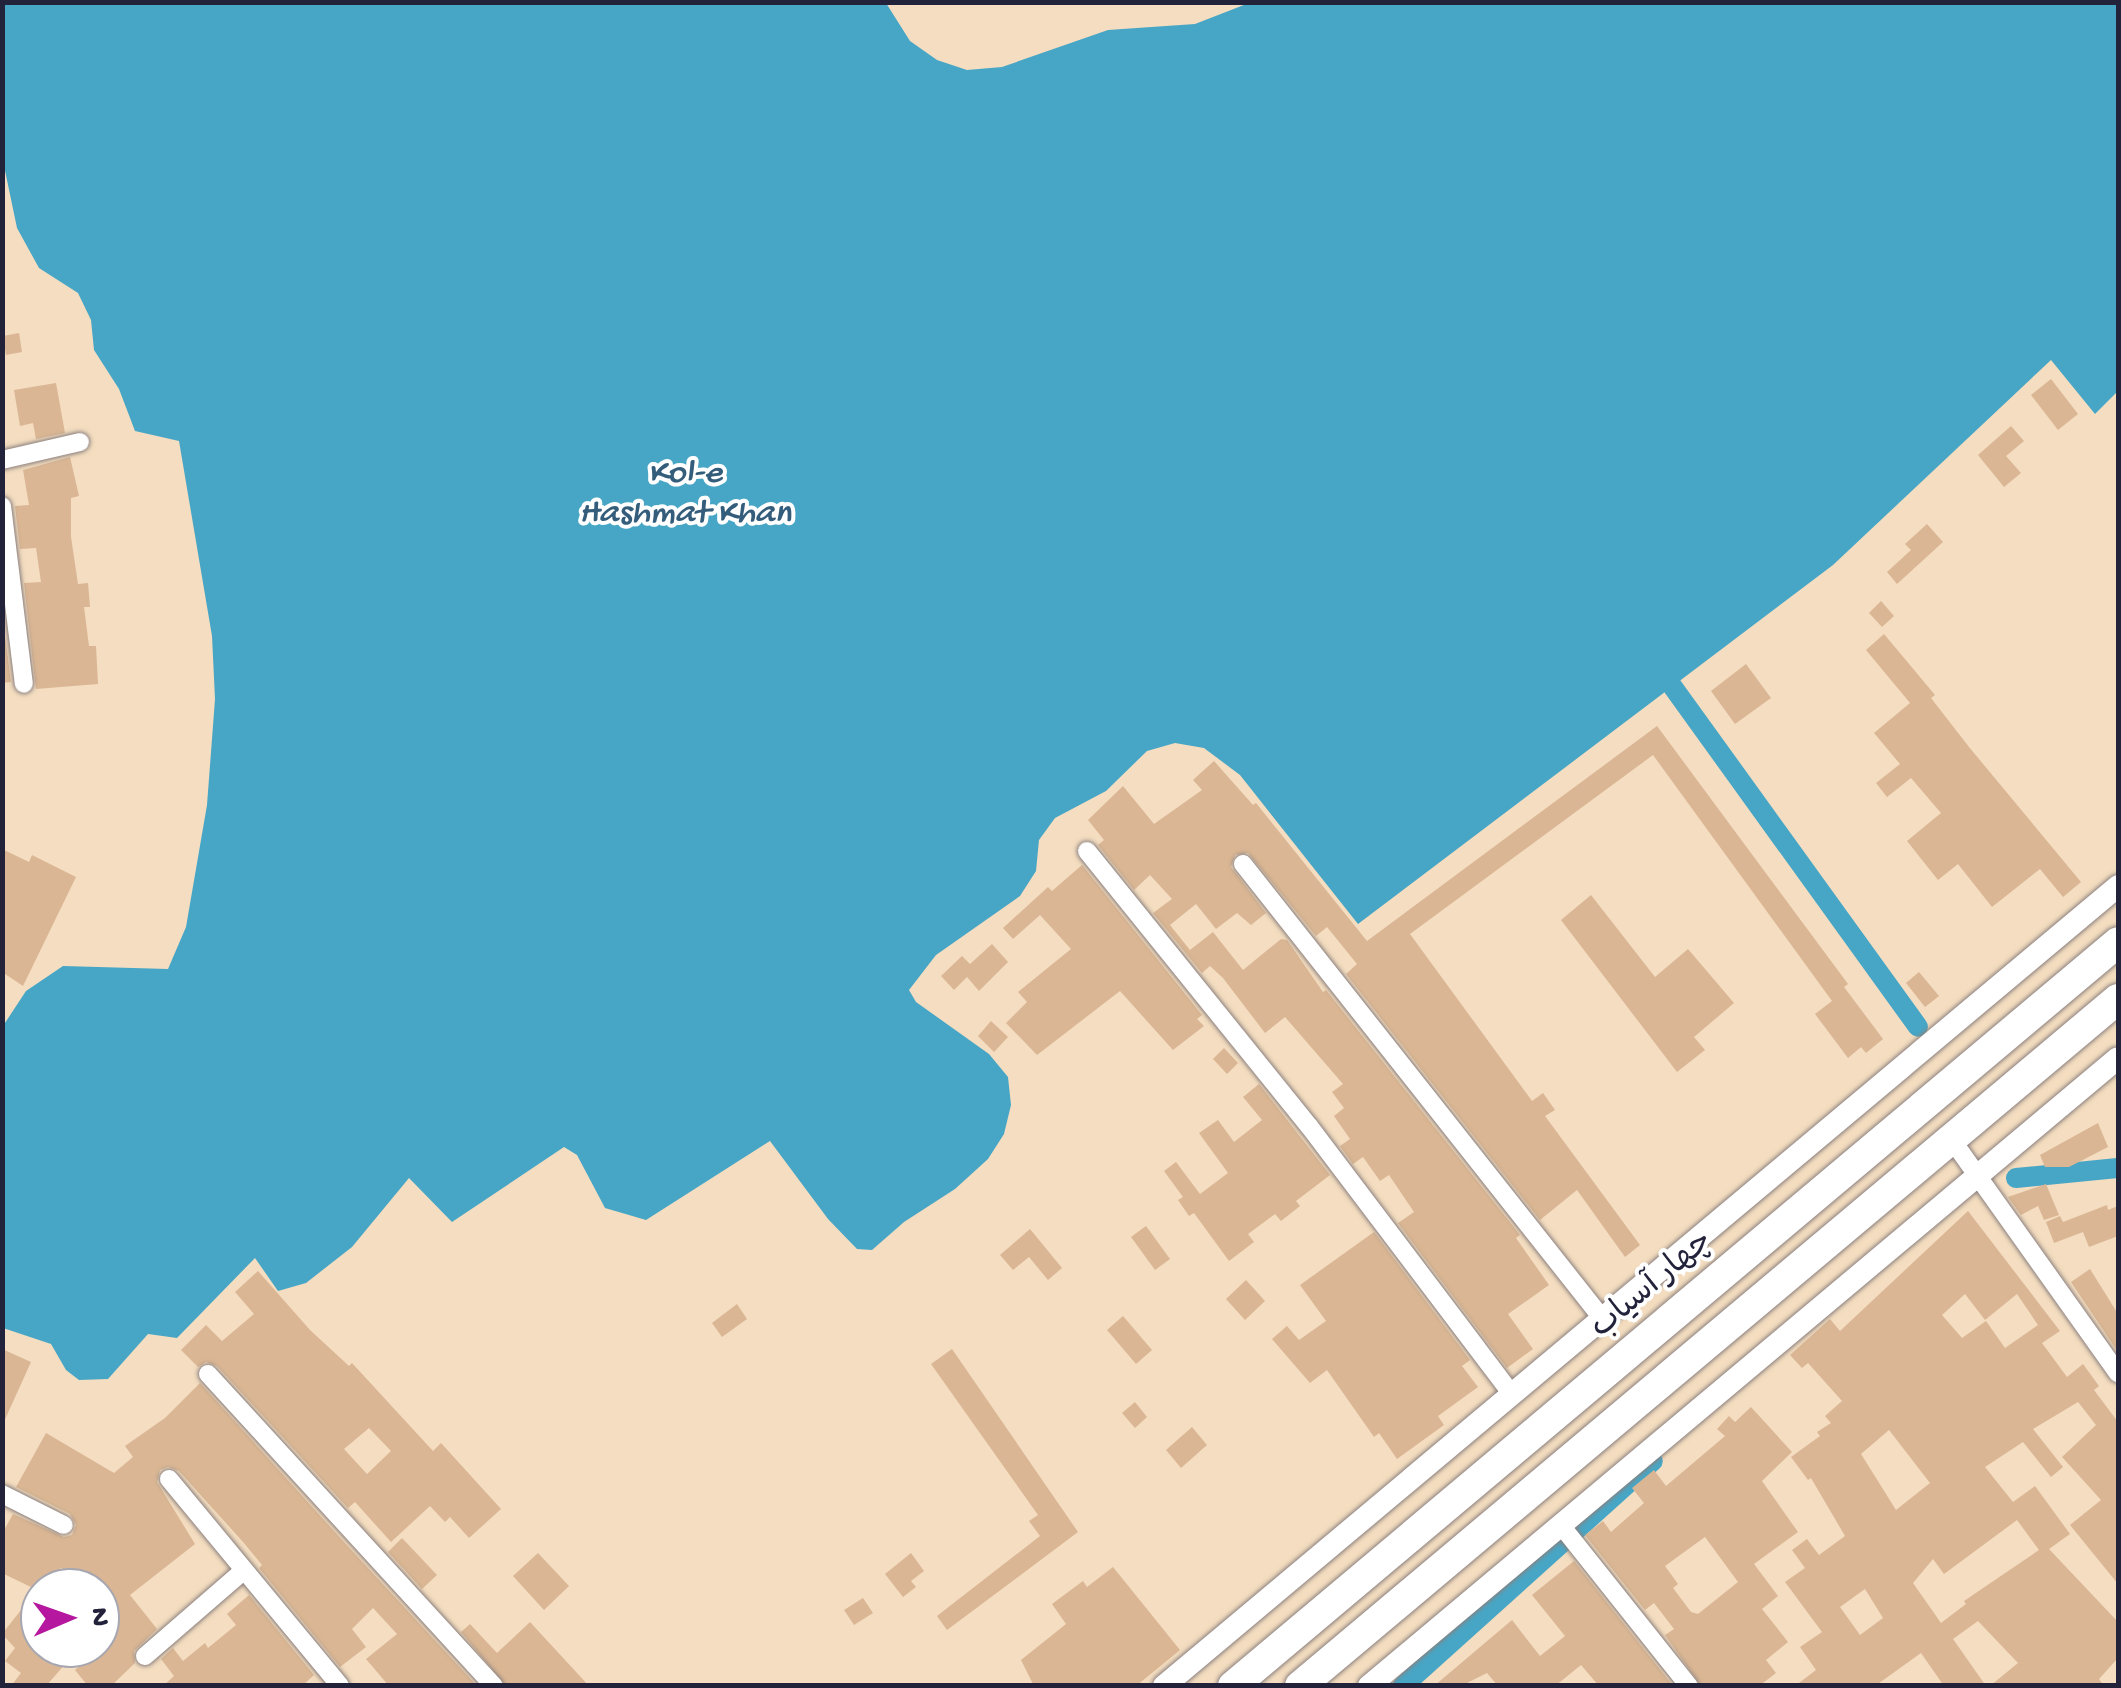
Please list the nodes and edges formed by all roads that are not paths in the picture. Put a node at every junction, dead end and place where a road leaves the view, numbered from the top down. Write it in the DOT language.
graph roads {
  1 [pos="80,442"];
  2 [pos="2,460"];
  3 [pos="2,506"];
  4 [pos="24,684"];
  5 [pos="1087,850"];
  6 [pos="1243,864"];
  7 [pos="2118,886"];
  8 [pos="2118,942"];
  9 [pos="2118,999"];
  10 [pos="2118,1058"];
  11 [pos="1950,1137"];
  12 [pos="1977,1174"];
  13 [pos="1601,1317"];
  14 [pos="2118,1373"];
  15 [pos="208,1374"];
  16 [pos="1510,1392"];
  17 [pos="168,1479"];
  18 [pos="2,1494"];
  19 [pos="64,1525"];
  20 [pos="1567,1533"];
  21 [pos="243,1571"];
  22 [pos="145,1656"];
  23 [pos="335,1684"];
  24 [pos="494,1686"];
  25 [pos="1164,1686"];
  26 [pos="1233,1686"];
  27 [pos="1300,1686"];
  28 [pos="1369,1686"];
  29 [pos="1689,1686"];
  1 -- 2 [label="street"];
  3 -- 4 [label="street"];
  5 -- 16 [label="street"];
  6 -- 13 [label="street"];
  7 -- 13 [label="street"];
  8 -- 26 [label="highway, چهار آسیاب"];
  9 -- 11 [label="highway"];
  10 -- 12 [label="street"];
  11 -- 12 [label="street"];
  11 -- 27 [label="highway"];
  12 -- 14 [label="street"];
  12 -- 20 [label="street"];
  13 -- 16 [label="street"];
  15 -- 24 [label="street"];
  16 -- 25 [label="street"];
  17 -- 21 [label="street"];
  18 -- 19 [label="street"];
  20 -- 28 [label="street"];
  20 -- 29 [label="street"];
  21 -- 22 [label="street"];
  21 -- 23 [label="street"];
}
